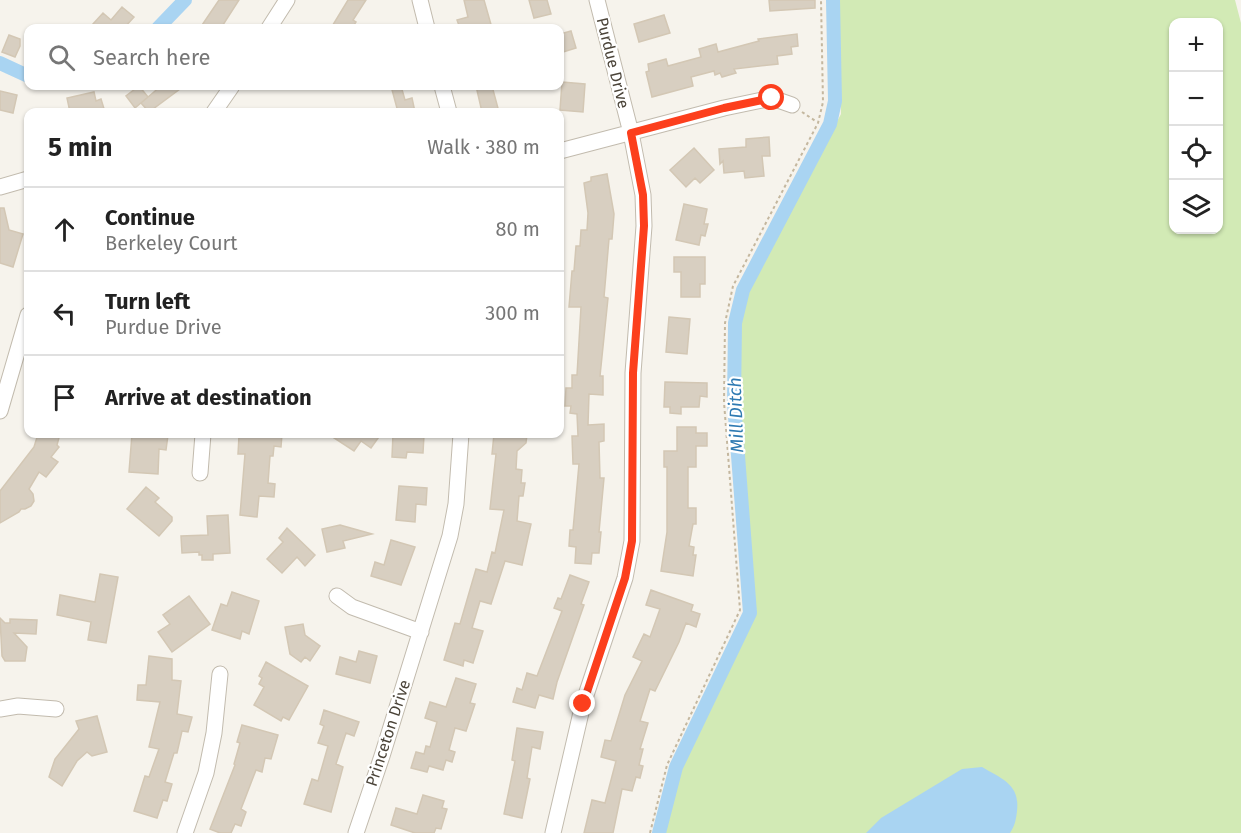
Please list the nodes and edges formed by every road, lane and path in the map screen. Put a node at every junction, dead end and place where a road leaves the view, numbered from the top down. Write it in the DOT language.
graph roads {
  1 [pos="287,0"];
  2 [pos="420,0"];
  3 [pos="597,0"];
  4 [pos="821,0"];
  5 [pos="272,24"];
  6 [pos="426,24"];
  7 [pos="229,90"];
  8 [pos="443,90"];
  9 [pos="792,105"];
  10 [pos="217,108"];
  11 [pos="448,108"];
  12 [pos="818,123"];
  13 [pos="631,133"];
  14 [pos="564,150"];
  15 [pos="24,180"];
  16 [pos="0,187"];
  17 [pos="24,329"];
  18 [pos="0,411"];
  19 [pos="203,438"];
  20 [pos="461,438"];
  21 [pos="200,473"];
  22 [pos="337,596"];
  23 [pos="421,632"];
  24 [pos="220,674"];
  25 [pos="56,709"];
  26 [pos="0,710"];
  27 [pos="185,833"];
  28 [pos="356,833"];
  29 [pos="553,833"];
  30 [pos="650,833"];
  1 -- 5 [label="street"];
  2 -- 6 [label="street"];
  3 -- 13 [label="street, Purdue Drive"];
  4 -- 12 [label="path"];
  7 -- 10 [label="street"];
  8 -- 11 [label="street"];
  9 -- 12 [label="path"];
  9 -- 13 [label="street"];
  12 -- 30 [label="path"];
  13 -- 14 [label="street"];
  13 -- 29 [label="street, Purdue Drive"];
  15 -- 16 [label="street"];
  17 -- 18 [label="street"];
  19 -- 21 [label="street"];
  20 -- 23 [label="street, Princeton Drive"];
  22 -- 23 [label="street"];
  23 -- 28 [label="street, Princeton Drive"];
  24 -- 27 [label="street"];
  25 -- 26 [label="street"];
}
